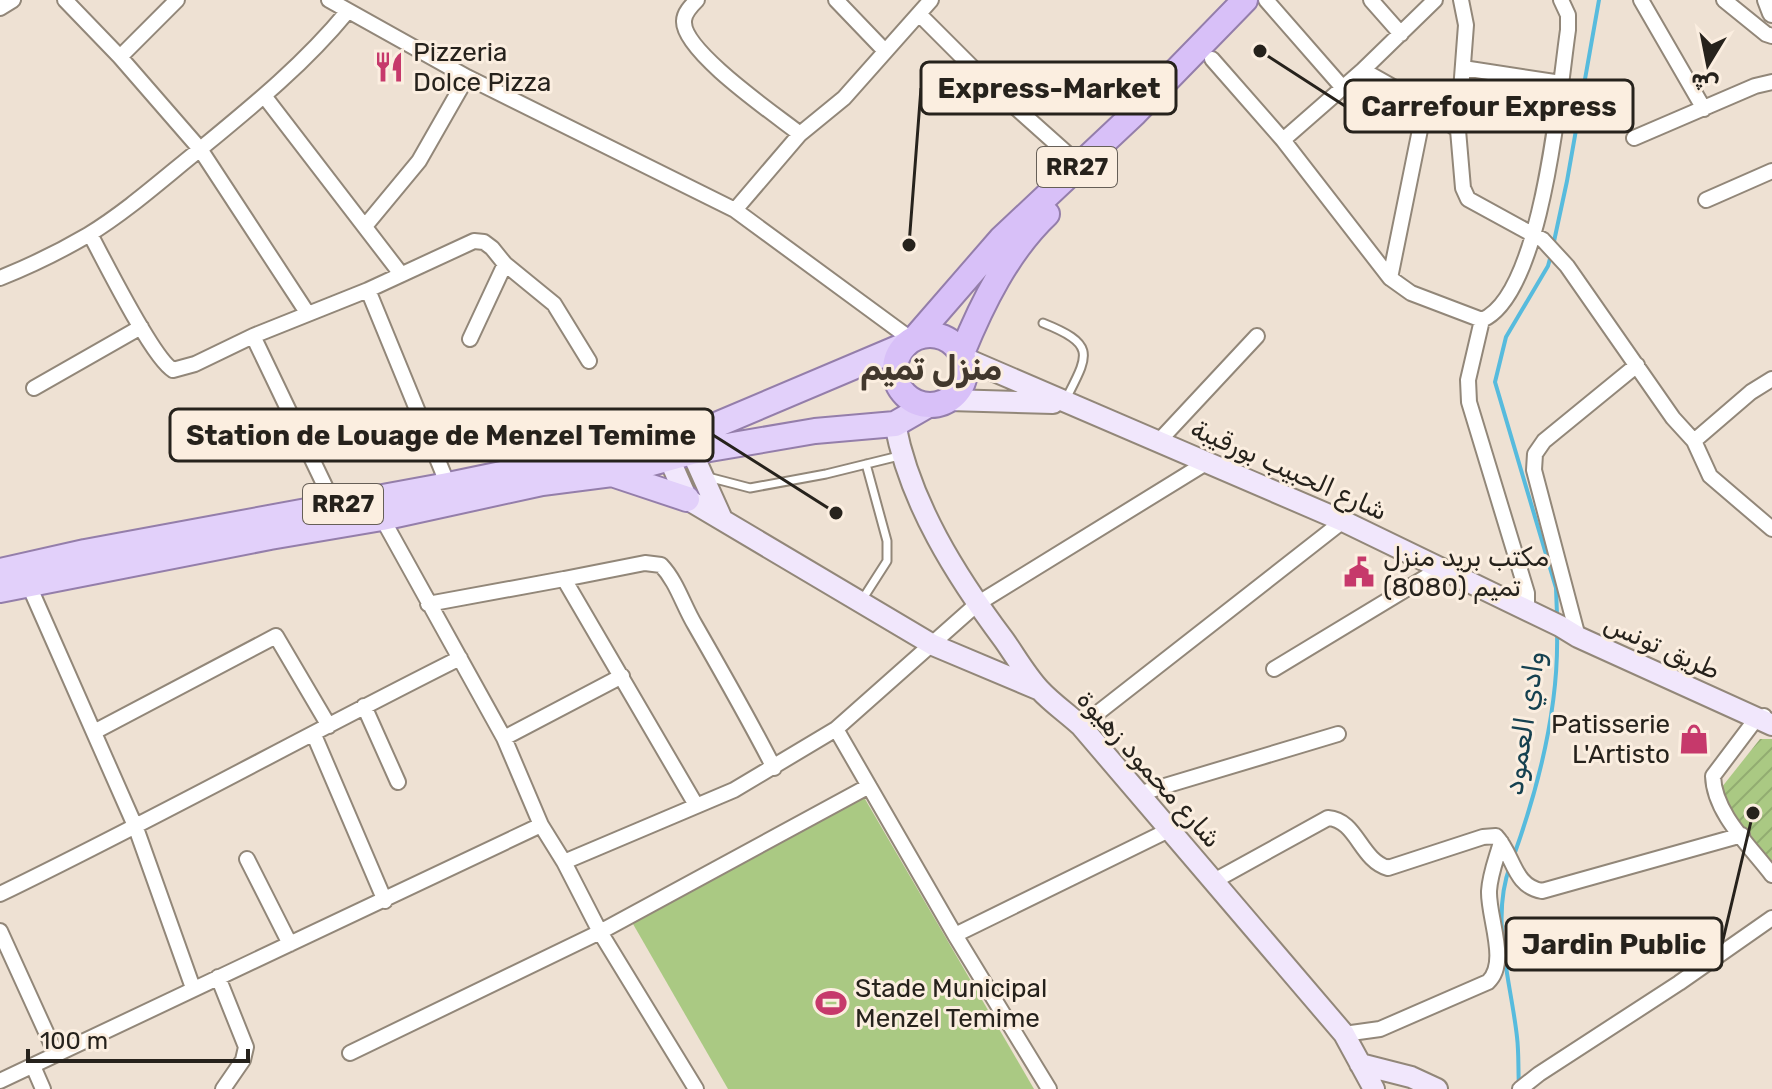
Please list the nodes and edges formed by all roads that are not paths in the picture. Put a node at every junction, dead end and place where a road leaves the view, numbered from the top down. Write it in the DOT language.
graph roads {
  1 [pos="13,0"];
  2 [pos="65,0"];
  3 [pos="177,0"];
  4 [pos="329,0"];
  5 [pos="697,0"];
  6 [pos="836,0"];
  7 [pos="931,0"];
  8 [pos="1245,0"];
  9 [pos="1266,0"];
  10 [pos="1371,0"];
  11 [pos="1435,0"];
  12 [pos="1461,0"];
  13 [pos="1561,0"];
  14 [pos="1641,0"];
  15 [pos="1724,0"];
  16 [pos="1767,0"];
  17 [pos="0,8"];
  18 [pos="347,12"];
  19 [pos="1772,13"];
  20 [pos="920,15"];
  21 [pos="1401,34"];
  22 [pos="1772,36"];
  23 [pos="884,50"];
  24 [pos="120,57"];
  25 [pos="1212,59"];
  26 [pos="1463,68"];
  27 [pos="1363,70"];
  28 [pos="467,77"];
  29 [pos="1772,82"];
  30 [pos="1561,83"];
  31 [pos="1343,88"];
  32 [pos="265,97"];
  33 [pos="1425,105"];
  34 [pos="1704,109"];
  35 [pos="1458,130"];
  36 [pos="800,134"];
  37 [pos="1634,138"];
  38 [pos="1283,140"];
  39 [pos="200,149"];
  40 [pos="1080,165"];
  41 [pos="1772,171"];
  42 [pos="1706,200"];
  43 [pos="735,210"];
  44 [pos="366,225"];
  45 [pos="90,234"];
  46 [pos="1539,238"];
  47 [pos="505,264"];
  48 [pos="401,274"];
  49 [pos="0,278"];
  50 [pos="1390,278"];
  51 [pos="368,290"];
  52 [pos="308,314"];
  53 [pos="1482,320"];
  54 [pos="1043,323"];
  55 [pos="141,327"];
  56 [pos="253,336"];
  57 [pos="1257,336"];
  58 [pos="470,339"];
  59 [pos="911,341"];
  60 [pos="963,356"];
  61 [pos="589,361"];
  62 [pos="1637,365"];
  63 [pos="1772,379"];
  64 [pos="34,388"];
  65 [pos="938,403"];
  66 [pos="1064,403"];
  67 [pos="895,424"];
  68 [pos="1159,441"];
  69 [pos="1694,441"];
  70 [pos="678,449"];
  71 [pos="901,455"];
  72 [pos="1209,461"];
  73 [pos="866,464"];
  74 [pos="612,474"];
  75 [pos="701,475"];
  76 [pos="448,485"];
  77 [pos="687,499"];
  78 [pos="334,505"];
  79 [pos="382,508"];
  80 [pos="722,519"];
  81 [pos="1343,521"];
  82 [pos="1772,529"];
  83 [pos="1441,568"];
  84 [pos="17,573"];
  85 [pos="564,579"];
  86 [pos="0,590"];
  87 [pos="860,603"];
  88 [pos="428,604"];
  89 [pos="977,604"];
  90 [pos="1529,613"];
  91 [pos="1569,632"];
  92 [pos="933,645"];
  93 [pos="460,658"];
  94 [pos="1274,669"];
  95 [pos="622,676"];
  96 [pos="1040,690"];
  97 [pos="364,706"];
  98 [pos="1767,719"];
  99 [pos="329,726"];
  100 [pos="1081,726"];
  101 [pos="836,729"];
  102 [pos="94,732"];
  103 [pos="1338,734"];
  104 [pos="314,735"];
  105 [pos="504,738"];
  106 [pos="774,768"];
  107 [pos="398,782"];
  108 [pos="869,786"];
  109 [pos="1138,794"];
  110 [pos="696,805"];
  111 [pos="541,825"];
  112 [pos="136,828"];
  113 [pos="1169,830"];
  114 [pos="1742,835"];
  115 [pos="1503,844"];
  116 [pos="247,859"];
  117 [pos="564,862"];
  118 [pos="1772,875"];
  119 [pos="1214,881"];
  120 [pos="0,894"];
  121 [pos="385,901"];
  122 [pos="1771,920"];
  123 [pos="0,931"];
  124 [pos="600,932"];
  125 [pos="955,935"];
  126 [pos="290,944"];
  127 [pos="218,977"];
  128 [pos="193,988"];
  129 [pos="1344,1034"];
  130 [pos="350,1053"];
  131 [pos="56,1054"];
  132 [pos="1360,1064"];
  133 [pos="33,1066"];
  134 [pos="0,1081"];
  135 [pos="1531,1084"];
  136 [pos="43,1089"];
  137 [pos="223,1089"];
  138 [pos="696,1089"];
  139 [pos="1049,1089"];
  140 [pos="1374,1089"];
  141 [pos="1437,1089"];
  1 -- 17 [label="street"];
  2 -- 24 [label="street"];
  3 -- 24 [label="street"];
  4 -- 18 [label="street"];
  5 -- 36 [label="street"];
  6 -- 23 [label="street"];
  7 -- 20 [label="street"];
  8 -- 40 [label="highway, RR27"];
  9 -- 25 [label="highway, RR27"];
  9 -- 31 [label="street"];
  10 -- 21 [label="street"];
  11 -- 21 [label="street"];
  12 -- 26 [label="street"];
  13 -- 30 [label="street"];
  14 -- 34 [label="street"];
  15 -- 22 [label="street"];
  16 -- 19 [label="street"];
  18 -- 28 [label="street"];
  18 -- 32 [label="street"];
  20 -- 23 [label="street"];
  20 -- 40 [label="street"];
  21 -- 27 [label="street"];
  23 -- 36 [label="street"];
  24 -- 39 [label="street"];
  25 -- 38 [label="street"];
  25 -- 60 [label="highway, RR27"];
  26 -- 30 [label="street"];
  26 -- 35 [label="street"];
  27 -- 31 [label="street"];
  27 -- 33 [label="street"];
  28 -- 43 [label="street"];
  28 -- 44 [label="street"];
  29 -- 34 [label="street"];
  30 -- 46 [label="street"];
  31 -- 38 [label="street"];
  32 -- 39 [label="street"];
  32 -- 44 [label="street"];
  33 -- 35 [label="street"];
  33 -- 50 [label="street"];
  34 -- 37 [label="street"];
  35 -- 46 [label="street"];
  36 -- 43 [label="street"];
  38 -- 50 [label="street"];
  39 -- 45 [label="street"];
  39 -- 52 [label="street"];
  40 -- 59 [label="highway, RR27"];
  41 -- 42 [label="street"];
  43 -- 59 [label="street"];
  44 -- 48 [label="street"];
  45 -- 49 [label="street"];
  45 -- 55 [label="street"];
  46 -- 53 [label="street"];
  46 -- 62 [label="street"];
  47 -- 48 [label="street"];
  47 -- 58 [label="street"];
  47 -- 61 [label="street"];
  48 -- 51 [label="street"];
  50 -- 53 [label="street"];
  51 -- 52 [label="street"];
  51 -- 76 [label="street"];
  52 -- 56 [label="street"];
  53 -- 90 [label="street"];
  54 -- 66 [label="lane"];
  55 -- 56 [label="street"];
  55 -- 64 [label="street"];
  56 -- 78 [label="street"];
  57 -- 68 [label="street"];
  59 -- 60 [label="highway"];
  59 -- 65 [label="highway"];
  59 -- 70 [label="main road, RR27"];
  60 -- 65 [label="highway, RR27"];
  60 -- 66 [label="main road, شارع الحبيب بورقيبة"];
  62 -- 69 [label="street"];
  62 -- 91 [label="street"];
  63 -- 69 [label="street"];
  65 -- 66 [label="main road, شارع الحبيب بورقيبة"];
  65 -- 67 [label="main road, RR27"];
  66 -- 68 [label="main road, شارع الحبيب بورقيبة"];
  67 -- 70 [label="main road, RR27"];
  67 -- 71 [label="main road, شارع محمود زهيوة"];
  68 -- 72 [label="main road, شارع الحبيب بورقيبة"];
  69 -- 82 [label="street"];
  70 -- 74 [label="main road, RR27"];
  70 -- 75 [label="main road"];
  70 -- 76 [label="main road, RR27"];
  70 -- 77 [label="main road"];
  71 -- 73 [label="lane"];
  71 -- 89 [label="main road, شارع محمود زهيوة"];
  72 -- 81 [label="main road, شارع الحبيب بورقيبة"];
  72 -- 89 [label="street"];
  73 -- 75 [label="lane"];
  73 -- 87 [label="lane"];
  74 -- 77 [label="main road"];
  74 -- 79 [label="main road, RR27"];
  75 -- 80 [label="main road"];
  76 -- 79 [label="main road, RR27"];
  77 -- 80 [label="main road"];
  78 -- 79 [label="main road, RR27"];
  78 -- 84 [label="main road, RR27"];
  79 -- 84 [label="main road, RR27"];
  79 -- 88 [label="street"];
  80 -- 87 [label="main road"];
  81 -- 83 [label="main road, شارع الحبيب بورقيبة"];
  81 -- 100 [label="street"];
  83 -- 90 [label="main road, شارع الحبيب بورقيبة"];
  83 -- 94 [label="street"];
  84 -- 86 [label="main road, RR27"];
  84 -- 102 [label="street"];
  85 -- 88 [label="street"];
  85 -- 95 [label="street"];
  85 -- 106 [label="street"];
  87 -- 92 [label="main road"];
  88 -- 93 [label="street"];
  89 -- 92 [label="street"];
  89 -- 96 [label="main road, شارع محمود زهيوة"];
  90 -- 91 [label="main road, طريق تونس"];
  91 -- 98 [label="main road, طريق تونس"];
  92 -- 96 [label="main road"];
  92 -- 101 [label="street"];
  93 -- 97 [label="street"];
  93 -- 105 [label="street"];
  95 -- 105 [label="street"];
  95 -- 110 [label="street"];
  96 -- 100 [label="main road, شارع محمود زهيوة"];
  97 -- 99 [label="street"];
  97 -- 107 [label="street"];
  98 -- 114 [label="street"];
  99 -- 102 [label="street"];
  99 -- 104 [label="street"];
  100 -- 109 [label="main road, شارع محمود زهيوة"];
  101 -- 106 [label="street"];
  101 -- 108 [label="street"];
  102 -- 112 [label="street"];
  103 -- 109 [label="street"];
  104 -- 112 [label="street"];
  104 -- 121 [label="street"];
  105 -- 111 [label="street"];
  106 -- 110 [label="street"];
  108 -- 124 [label="street"];
  108 -- 125 [label="street"];
  109 -- 113 [label="main road, شارع محمود زهيوة"];
  110 -- 117 [label="street"];
  111 -- 117 [label="street"];
  111 -- 121 [label="street"];
  112 -- 120 [label="street"];
  112 -- 128 [label="street"];
  113 -- 119 [label="main road, شارع محمود زهيوة"];
  113 -- 125 [label="street"];
  114 -- 115 [label="street"];
  114 -- 118 [label="street"];
  115 -- 119 [label="street"];
  115 -- 129 [label="street"];
  116 -- 126 [label="street"];
  117 -- 124 [label="street"];
  119 -- 129 [label="main road, شارع محمود زهيوة"];
  121 -- 126 [label="street"];
  122 -- 135 [label="street"];
  123 -- 131 [label="street"];
  124 -- 130 [label="street"];
  124 -- 138 [label="street"];
  125 -- 139 [label="street"];
  126 -- 127 [label="street"];
  127 -- 128 [label="street"];
  127 -- 137 [label="street"];
  128 -- 131 [label="street"];
  129 -- 132 [label="main road, شارع محمود زهيوة"];
  131 -- 133 [label="street"];
  132 -- 140 [label="main road, شارع محمود زهيوة"];
  132 -- 141 [label="main road"];
  133 -- 134 [label="street"];
  133 -- 136 [label="street"];
}
